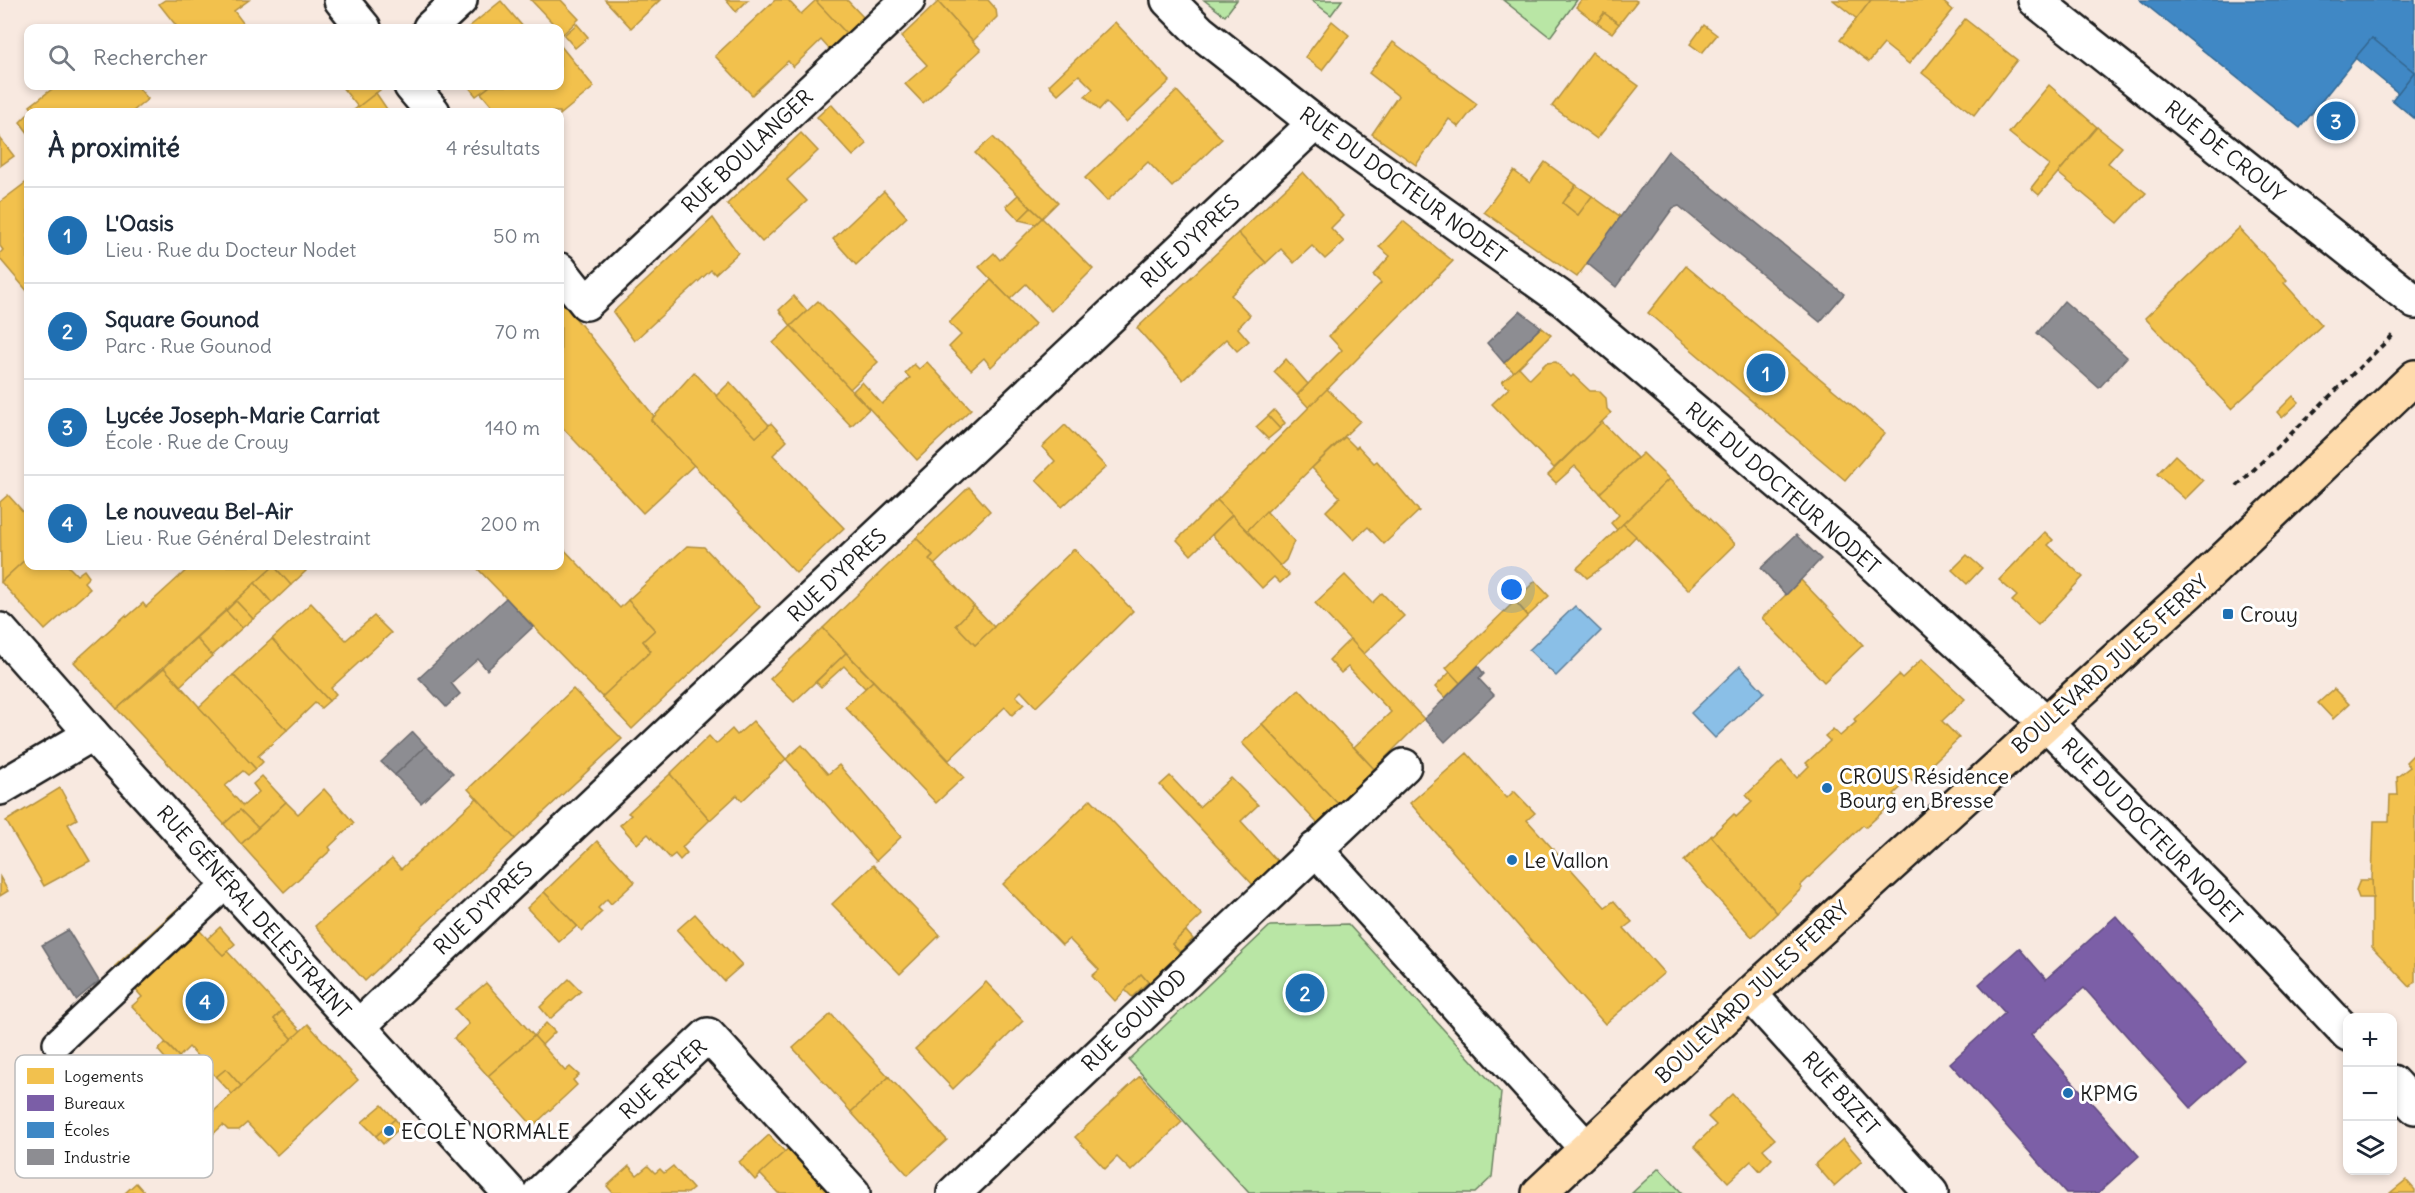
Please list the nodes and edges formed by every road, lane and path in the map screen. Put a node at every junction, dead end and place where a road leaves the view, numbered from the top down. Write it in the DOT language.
graph roads {
  1 [pos="341,0"];
  2 [pos="460,0"];
  3 [pos="908,0"];
  4 [pos="1168,0"];
  5 [pos="2035,0"];
  6 [pos="361,24"];
  7 [pos="434,24"];
  8 [pos="414,90"];
  9 [pos="430,108"];
  10 [pos="1315,123"];
  11 [pos="564,275"];
  12 [pos="2415,302"];
  13 [pos="2415,377"];
  14 [pos="0,630"];
  15 [pos="2045,722"];
  16 [pos="92,734"];
  17 [pos="1404,766"];
  18 [pos="0,788"];
  19 [pos="1315,849"];
  20 [pos="228,884"];
  21 [pos="1750,994"];
  22 [pos="358,1027"];
  23 [pos="2343,1029"];
  24 [pos="57,1043"];
  25 [pos="1585,1147"];
  26 [pos="510,1193"];
  27 [pos="540,1193"];
  28 [pos="853,1193"];
  29 [pos="954,1193"];
  30 [pos="1539,1193"];
  31 [pos="1932,1193"];
  1 -- 6 [label="street"];
  2 -- 7 [label="street"];
  3 -- 11 [label="street, RUE BOULANGER"];
  4 -- 10 [label="street, RUE DU DOCTEUR NODET"];
  5 -- 12 [label="street, RUE DE CROUY"];
  8 -- 9 [label="street"];
  10 -- 15 [label="street, RUE DU DOCTEUR NODET"];
  10 -- 22 [label="street, RUE D'YPRES"];
  13 -- 15 [label="main road, BOULEVARD JULES FERRY"];
  14 -- 16 [label="street, RUE GÉNÉRAL DELESTRAINT"];
  15 -- 21 [label="main road, BOULEVARD JULES FERRY"];
  15 -- 23 [label="street, RUE DU DOCTEUR NODET"];
  16 -- 18 [label="street"];
  16 -- 20 [label="street, RUE GÉNÉRAL DELESTRAINT"];
  17 -- 19 [label="street, RUE GOUNOD"];
  19 -- 25 [label="street"];
  19 -- 29 [label="street, RUE GOUNOD"];
  20 -- 22 [label="street, RUE GÉNÉRAL DELESTRAINT"];
  20 -- 24 [label="lane"];
  21 -- 25 [label="main road, BOULEVARD JULES FERRY"];
  21 -- 31 [label="street, RUE BIZET"];
  22 -- 26 [label="street, RUE GÉNÉRAL DELESTRAINT"];
  25 -- 30 [label="main road, BOULEVARD JULES FERRY"];
  27 -- 28 [label="street, RUE REYER"];
}
